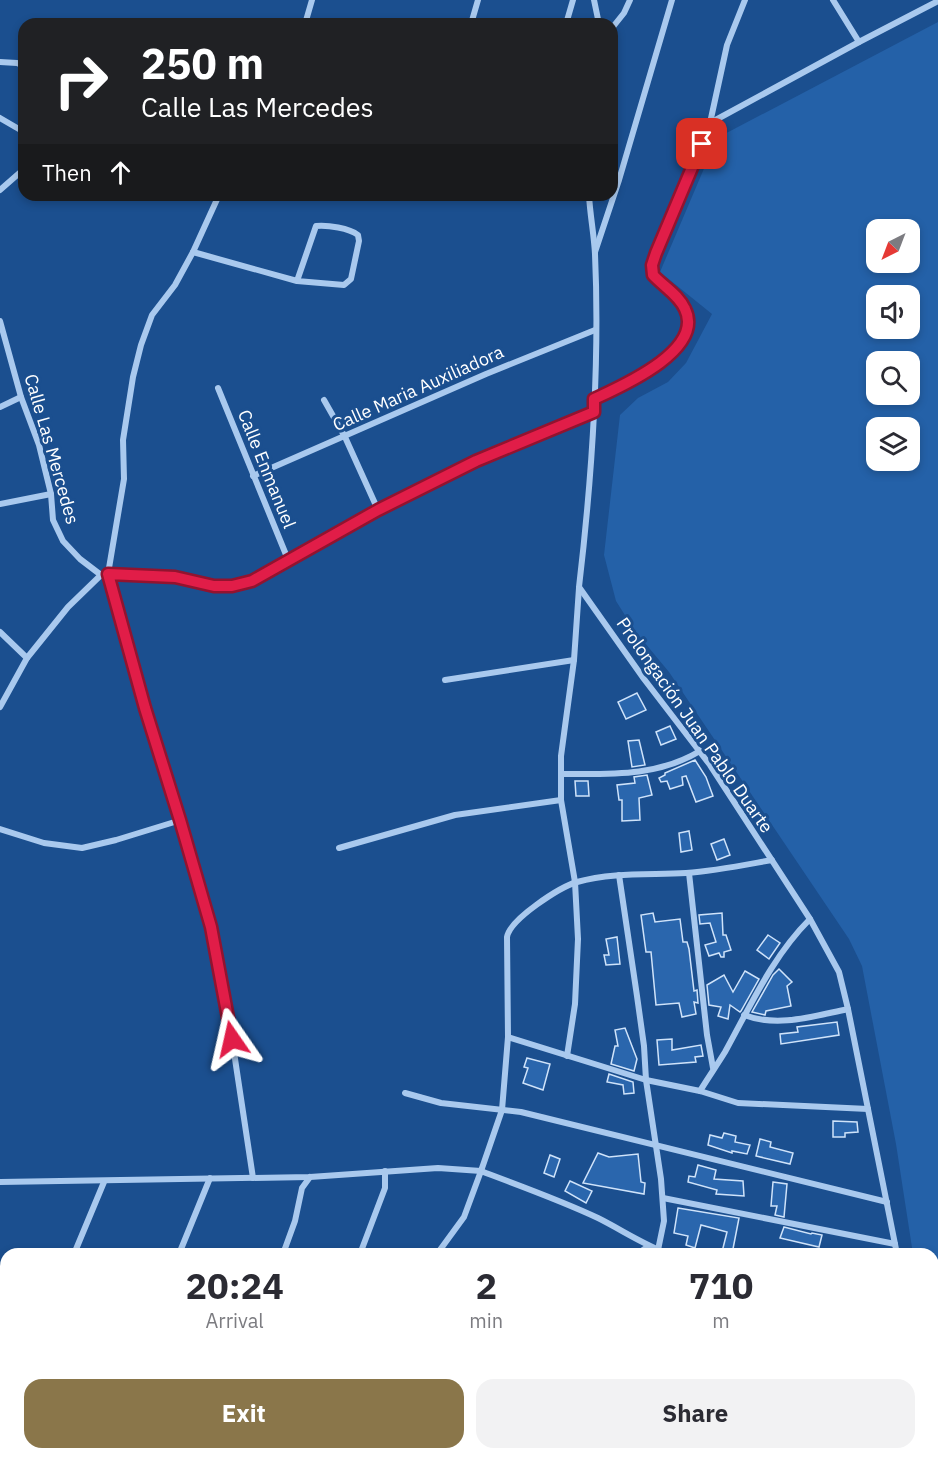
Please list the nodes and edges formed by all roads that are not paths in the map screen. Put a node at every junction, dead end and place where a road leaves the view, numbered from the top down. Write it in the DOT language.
graph roads {
  1 [pos="312,0"];
  2 [pos="478,0"];
  3 [pos="573,0"];
  4 [pos="594,0"];
  5 [pos="630,0"];
  6 [pos="672,0"];
  7 [pos="745,0"];
  8 [pos="833,0"];
  9 [pos="938,1"];
  10 [pos="307,18"];
  11 [pos="473,18"];
  12 [pos="568,18"];
  13 [pos="598,18"];
  14 [pos="618,20"];
  15 [pos="859,42"];
  16 [pos="0,62"];
  17 [pos="18,63"];
  18 [pos="0,118"];
  19 [pos="710,123"];
  20 [pos="18,128"];
  21 [pos="18,174"];
  22 [pos="618,183"];
  23 [pos="0,190"];
  24 [pos="216,201"];
  25 [pos="590,201"];
  26 [pos="612,201"];
  27 [pos="193,252"];
  28 [pos="595,253"];
  29 [pos="297,281"];
  30 [pos="0,321"];
  31 [pos="596,330"];
  32 [pos="218,388"];
  33 [pos="21,396"];
  34 [pos="594,399"];
  35 [pos="324,400"];
  36 [pos="0,406"];
  37 [pos="594,412"];
  38 [pos="345,437"];
  39 [pos="253,476"];
  40 [pos="51,494"];
  41 [pos="0,504"];
  42 [pos="378,510"];
  43 [pos="289,562"];
  44 [pos="104,574"];
  45 [pos="579,587"];
  46 [pos="0,632"];
  47 [pos="27,658"];
  48 [pos="574,660"];
  49 [pos="445,680"];
  50 [pos="0,707"];
  51 [pos="700,751"];
  52 [pos="561,774"];
  53 [pos="561,800"];
  54 [pos="180,820"];
  55 [pos="0,829"];
  56 [pos="339,848"];
  57 [pos="772,860"];
  58 [pos="689,873"];
  59 [pos="618,875"];
  60 [pos="575,882"];
  61 [pos="810,919"];
  62 [pos="848,1009"];
  63 [pos="744,1015"];
  64 [pos="508,1037"];
  65 [pos="567,1056"];
  66 [pos="713,1068"];
  67 [pos="646,1080"];
  68 [pos="700,1091"];
  69 [pos="405,1093"];
  70 [pos="868,1109"];
  71 [pos="502,1110"];
  72 [pos="656,1145"];
  73 [pos="481,1171"];
  74 [pos="385,1172"];
  75 [pos="310,1177"];
  76 [pos="210,1178"];
  77 [pos="253,1178"];
  78 [pos="288,1178"];
  79 [pos="0,1182"];
  80 [pos="104,1182"];
  81 [pos="302,1188"];
  82 [pos="663,1198"];
  83 [pos="887,1202"];
  84 [pos="895,1244"];
  85 [pos="649,1245"];
  86 [pos="76,1248"];
  87 [pos="181,1248"];
  88 [pos="285,1248"];
  89 [pos="362,1248"];
  90 [pos="441,1248"];
  91 [pos="645,1248"];
  92 [pos="654,1248"];
  93 [pos="658,1248"];
  94 [pos="896,1248"];
  1 -- 10 [label="street"];
  2 -- 11 [label="street"];
  3 -- 12 [label="street"];
  4 -- 13 [label="street"];
  5 -- 14 [label="street"];
  6 -- 22 [label="street"];
  7 -- 19 [label="street"];
  8 -- 15 [label="street"];
  9 -- 15 [label="street"];
  15 -- 19 [label="street"];
  16 -- 17 [label="street"];
  18 -- 20 [label="street"];
  19 -- 34 [label="street"];
  21 -- 23 [label="street"];
  24 -- 27 [label="street"];
  25 -- 28 [label="street"];
  26 -- 28 [label="street"];
  27 -- 29 [label="street"];
  27 -- 44 [label="street"];
  28 -- 31 [label="street"];
  29 -- 29 [label="street"];
  30 -- 33 [label="street, Calle Las Mercedes"];
  31 -- 34 [label="street"];
  31 -- 38 [label="street, Calle Maria Auxiliadora"];
  32 -- 39 [label="street, Calle Enmanuel"];
  33 -- 36 [label="street"];
  33 -- 40 [label="street, Calle Las Mercedes"];
  34 -- 37 [label="street"];
  35 -- 38 [label="street"];
  37 -- 42 [label="street"];
  37 -- 45 [label="street"];
  38 -- 39 [label="street, Calle Maria Auxiliadora"];
  38 -- 42 [label="street"];
  39 -- 43 [label="street, Calle Enmanuel"];
  40 -- 41 [label="street"];
  40 -- 44 [label="street, Calle Las Mercedes"];
  42 -- 43 [label="street"];
  43 -- 44 [label="street"];
  44 -- 47 [label="street"];
  44 -- 54 [label="street"];
  45 -- 48 [label="street"];
  45 -- 51 [label="street, Prolongación Juan Pablo Duarte"];
  46 -- 47 [label="street"];
  47 -- 50 [label="street"];
  48 -- 49 [label="street"];
  48 -- 52 [label="street"];
  51 -- 52 [label="street"];
  51 -- 57 [label="street, Prolongación Juan Pablo Duarte"];
  52 -- 53 [label="street"];
  53 -- 56 [label="street"];
  53 -- 60 [label="street"];
  54 -- 55 [label="street"];
  54 -- 77 [label="street"];
  57 -- 58 [label="street"];
  57 -- 61 [label="street, Prolongación Juan Pablo Duarte"];
  58 -- 59 [label="street"];
  58 -- 66 [label="street"];
  59 -- 60 [label="street"];
  59 -- 67 [label="street"];
  60 -- 64 [label="street"];
  60 -- 65 [label="street"];
  61 -- 62 [label="street, Prolongación Juan Pablo Duarte"];
  61 -- 63 [label="street"];
  62 -- 63 [label="street"];
  62 -- 70 [label="street, Prolongación Juan Pablo Duarte"];
  63 -- 66 [label="street"];
  64 -- 65 [label="street"];
  64 -- 71 [label="street"];
  65 -- 67 [label="street"];
  66 -- 68 [label="street"];
  67 -- 68 [label="street"];
  67 -- 72 [label="street"];
  68 -- 70 [label="street"];
  69 -- 71 [label="street"];
  70 -- 83 [label="street, Prolongación Juan Pablo Duarte"];
  71 -- 72 [label="street"];
  71 -- 73 [label="street"];
  72 -- 82 [label="street"];
  72 -- 83 [label="street"];
  73 -- 74 [label="street"];
  73 -- 85 [label="street"];
  73 -- 90 [label="street"];
  74 -- 75 [label="street"];
  74 -- 89 [label="street"];
  75 -- 78 [label="street"];
  75 -- 81 [label="street"];
  76 -- 77 [label="street"];
  76 -- 80 [label="street"];
  76 -- 87 [label="street"];
  77 -- 78 [label="street"];
  78 -- 81 [label="street"];
  79 -- 80 [label="street"];
  80 -- 86 [label="street"];
  81 -- 88 [label="street"];
  82 -- 84 [label="street"];
  82 -- 93 [label="street"];
  83 -- 84 [label="street, Prolongación Juan Pablo Duarte"];
  84 -- 94 [label="street, Prolongación Juan Pablo Duarte"];
  85 -- 91 [label="street"];
  85 -- 92 [label="street"];
}
